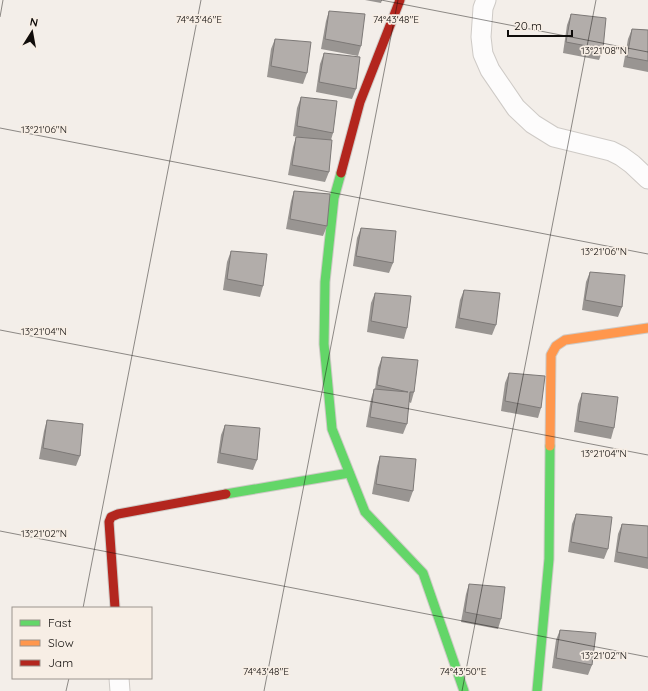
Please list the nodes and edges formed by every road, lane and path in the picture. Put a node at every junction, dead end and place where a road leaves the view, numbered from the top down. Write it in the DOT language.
graph roads {
  1 [pos="400,0"];
  2 [pos="486,0"];
  3 [pos="648,179"];
  4 [pos="648,328"];
  5 [pos="349,473"];
  6 [pos="115,607"];
  7 [pos="119,679"];
  8 [pos="120,691"];
  9 [pos="464,691"];
  10 [pos="537,691"];
  1 -- 5 [label="street"];
  2 -- 3 [label="street"];
  4 -- 10 [label="street"];
  5 -- 6 [label="street"];
  5 -- 9 [label="street"];
  7 -- 8 [label="street"];
}
